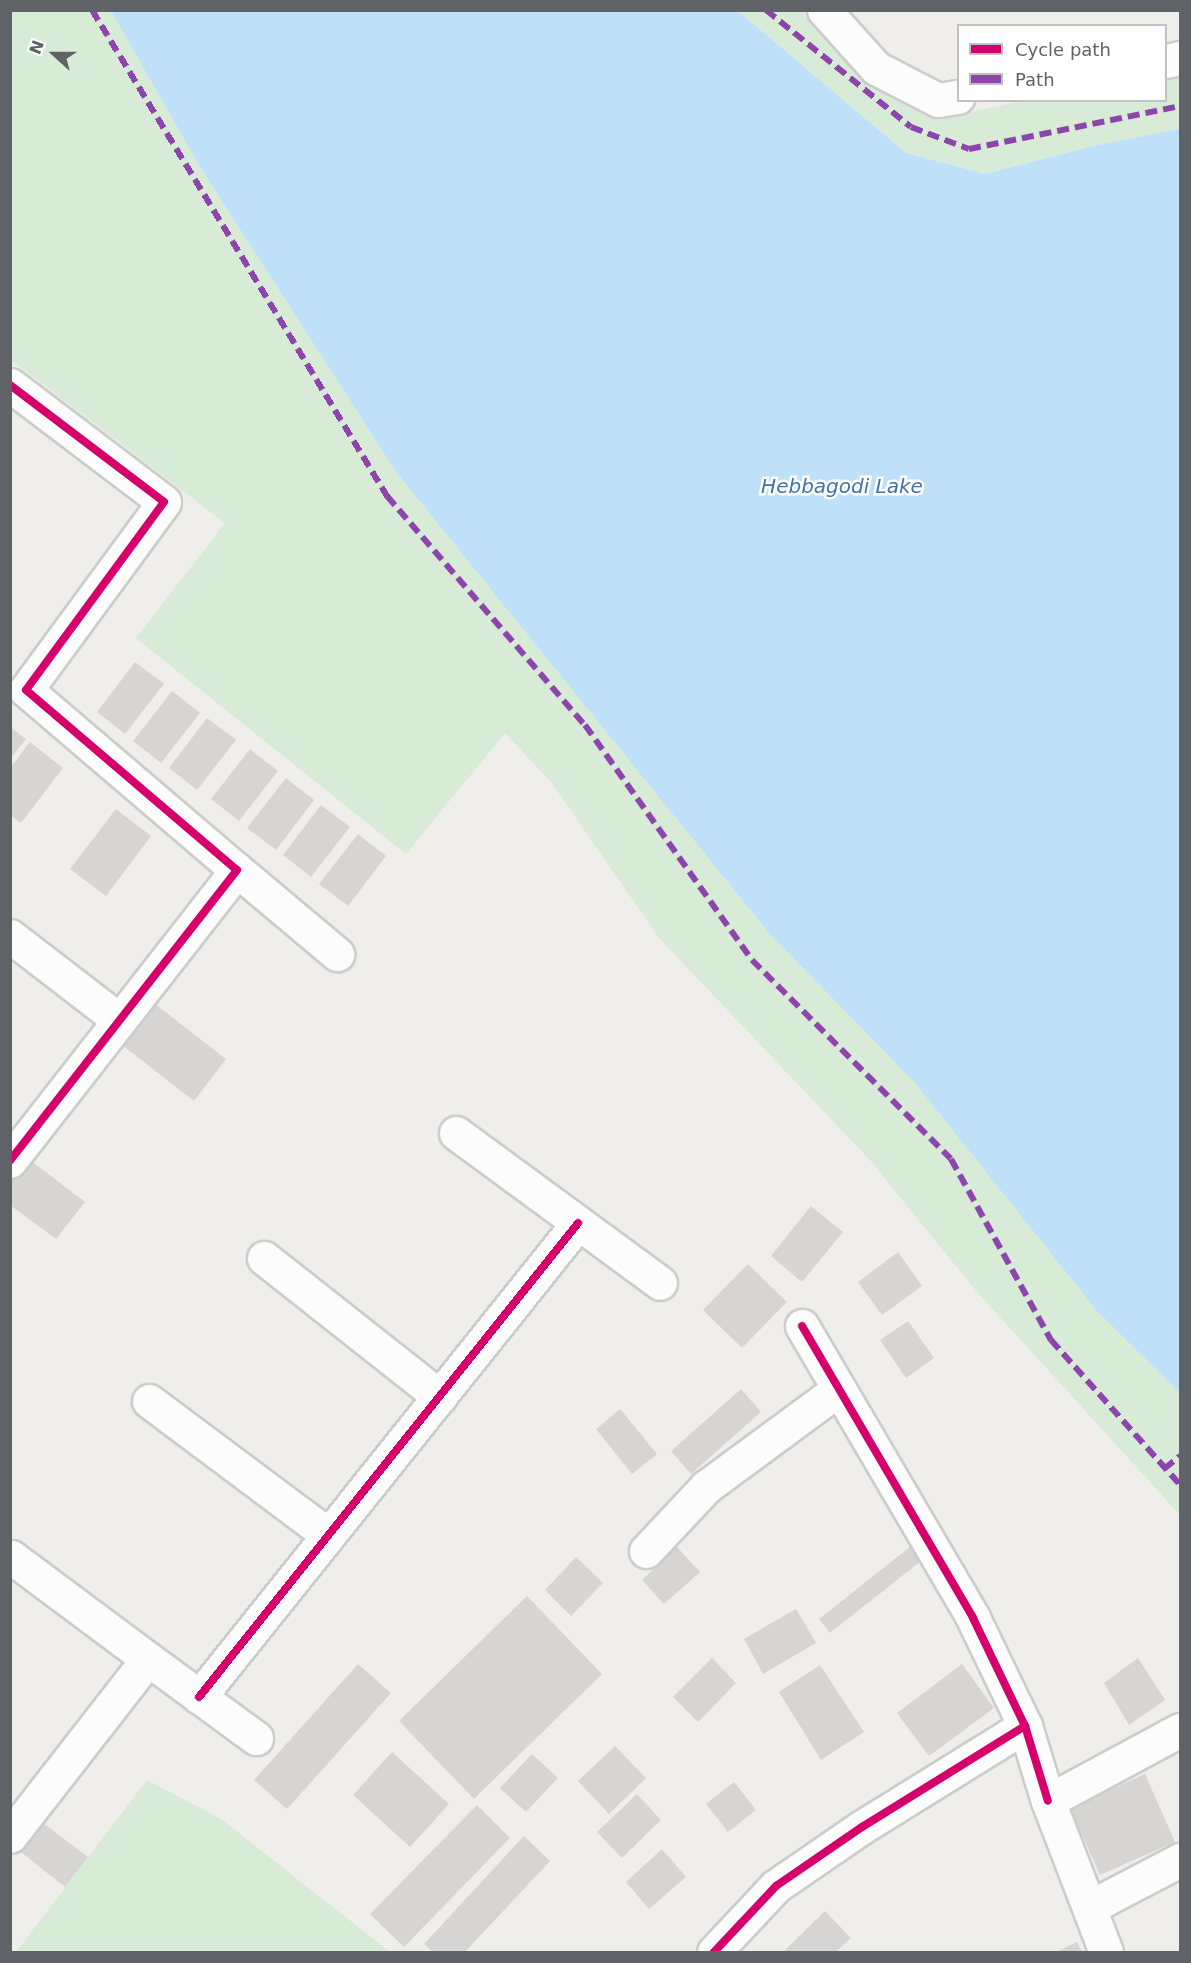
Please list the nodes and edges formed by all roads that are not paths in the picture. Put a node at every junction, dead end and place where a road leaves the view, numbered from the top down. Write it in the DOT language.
graph roads {
  1 [pos="824,10"];
  2 [pos="957,97"];
  3 [pos="10,385"];
  4 [pos="18,684"];
  5 [pos="237,870"];
  6 [pos="10,936"];
  7 [pos="337,954"];
  8 [pos="119,1020"];
  9 [pos="456,1132"];
  10 [pos="10,1161"];
  11 [pos="578,1223"];
  12 [pos="264,1258"];
  13 [pos="660,1283"];
  14 [pos="802,1326"];
  15 [pos="839,1389"];
  16 [pos="440,1396"];
  17 [pos="149,1401"];
  18 [pos="328,1535"];
  19 [pos="646,1551"];
  20 [pos="11,1557"];
  21 [pos="147,1659"];
  22 [pos="199,1697"];
  23 [pos="1025,1726"];
  24 [pos="1180,1730"];
  25 [pos="256,1738"];
  26 [pos="1048,1801"];
  27 [pos="10,1836"];
  28 [pos="1180,1860"];
  29 [pos="1090,1907"];
  30 [pos="714,1953"];
  31 [pos="1106,1953"];
  1 -- 2 [label="street"];
  3 -- 4 [label="street"];
  4 -- 5 [label="street"];
  5 -- 7 [label="street"];
  5 -- 8 [label="street"];
  6 -- 8 [label="street"];
  8 -- 10 [label="street"];
  9 -- 11 [label="street"];
  11 -- 13 [label="street"];
  11 -- 16 [label="street"];
  12 -- 16 [label="street"];
  14 -- 15 [label="street"];
  15 -- 19 [label="street"];
  15 -- 23 [label="street"];
  16 -- 18 [label="street"];
  17 -- 18 [label="street"];
  18 -- 22 [label="street"];
  20 -- 21 [label="street"];
  21 -- 22 [label="street"];
  21 -- 27 [label="street"];
  22 -- 25 [label="street"];
  23 -- 26 [label="street"];
  23 -- 30 [label="street"];
  24 -- 26 [label="street"];
  26 -- 29 [label="street"];
  28 -- 29 [label="street"];
  29 -- 31 [label="street"];
}
